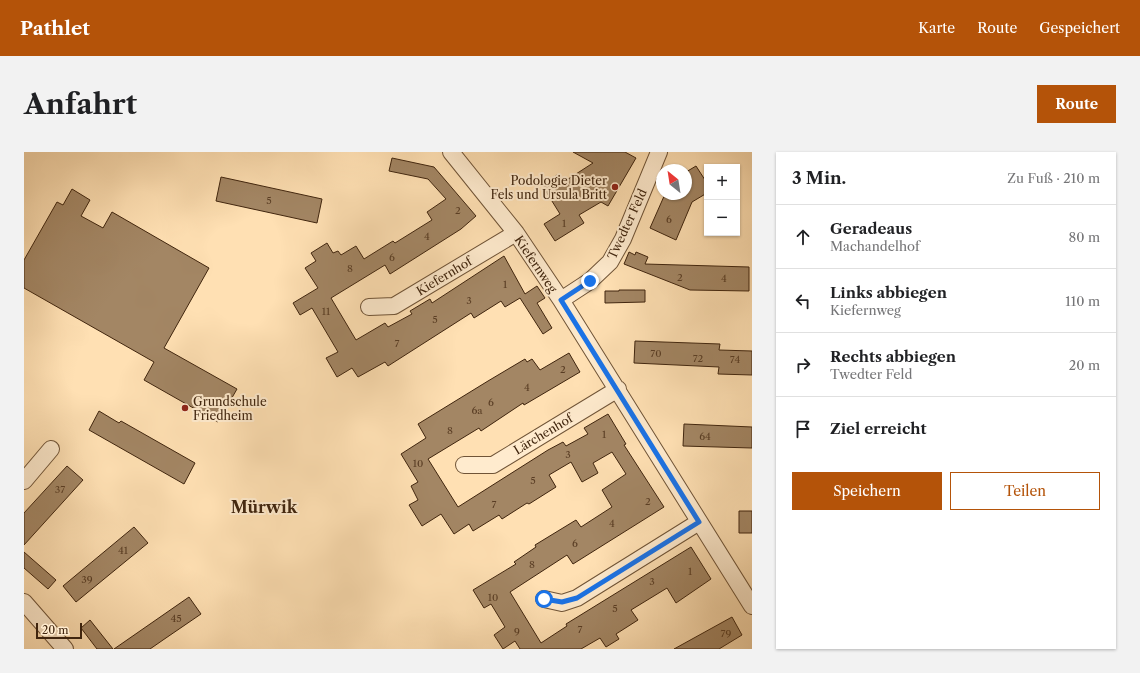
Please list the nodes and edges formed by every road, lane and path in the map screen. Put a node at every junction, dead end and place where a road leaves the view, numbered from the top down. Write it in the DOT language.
graph roads {
  1 [pos="451,152"];
  2 [pos="659,152"];
  3 [pos="516,233"];
  4 [pos="561,300"];
  5 [pos="369,307"];
  6 [pos="618,389"];
  7 [pos="51,449"];
  8 [pos="464,465"];
  9 [pos="24,481"];
  10 [pos="699,522"];
  11 [pos="544,599"];
  12 [pos="24,602"];
  13 [pos="752,606"];
  14 [pos="65,649"];
  1 -- 3 [label="street, Kiefernweg"];
  2 -- 4 [label="street, Twedter Feld"];
  3 -- 4 [label="street, Kiefernweg"];
  3 -- 5 [label="street, Kiefernhof"];
  4 -- 6 [label="street, Kiefernweg"];
  6 -- 8 [label="street, Lärchenhof"];
  6 -- 10 [label="street, Kiefernweg"];
  7 -- 9 [label="street"];
  10 -- 11 [label="street"];
  10 -- 13 [label="street, Kiefernweg"];
  12 -- 14 [label="street"];
}
